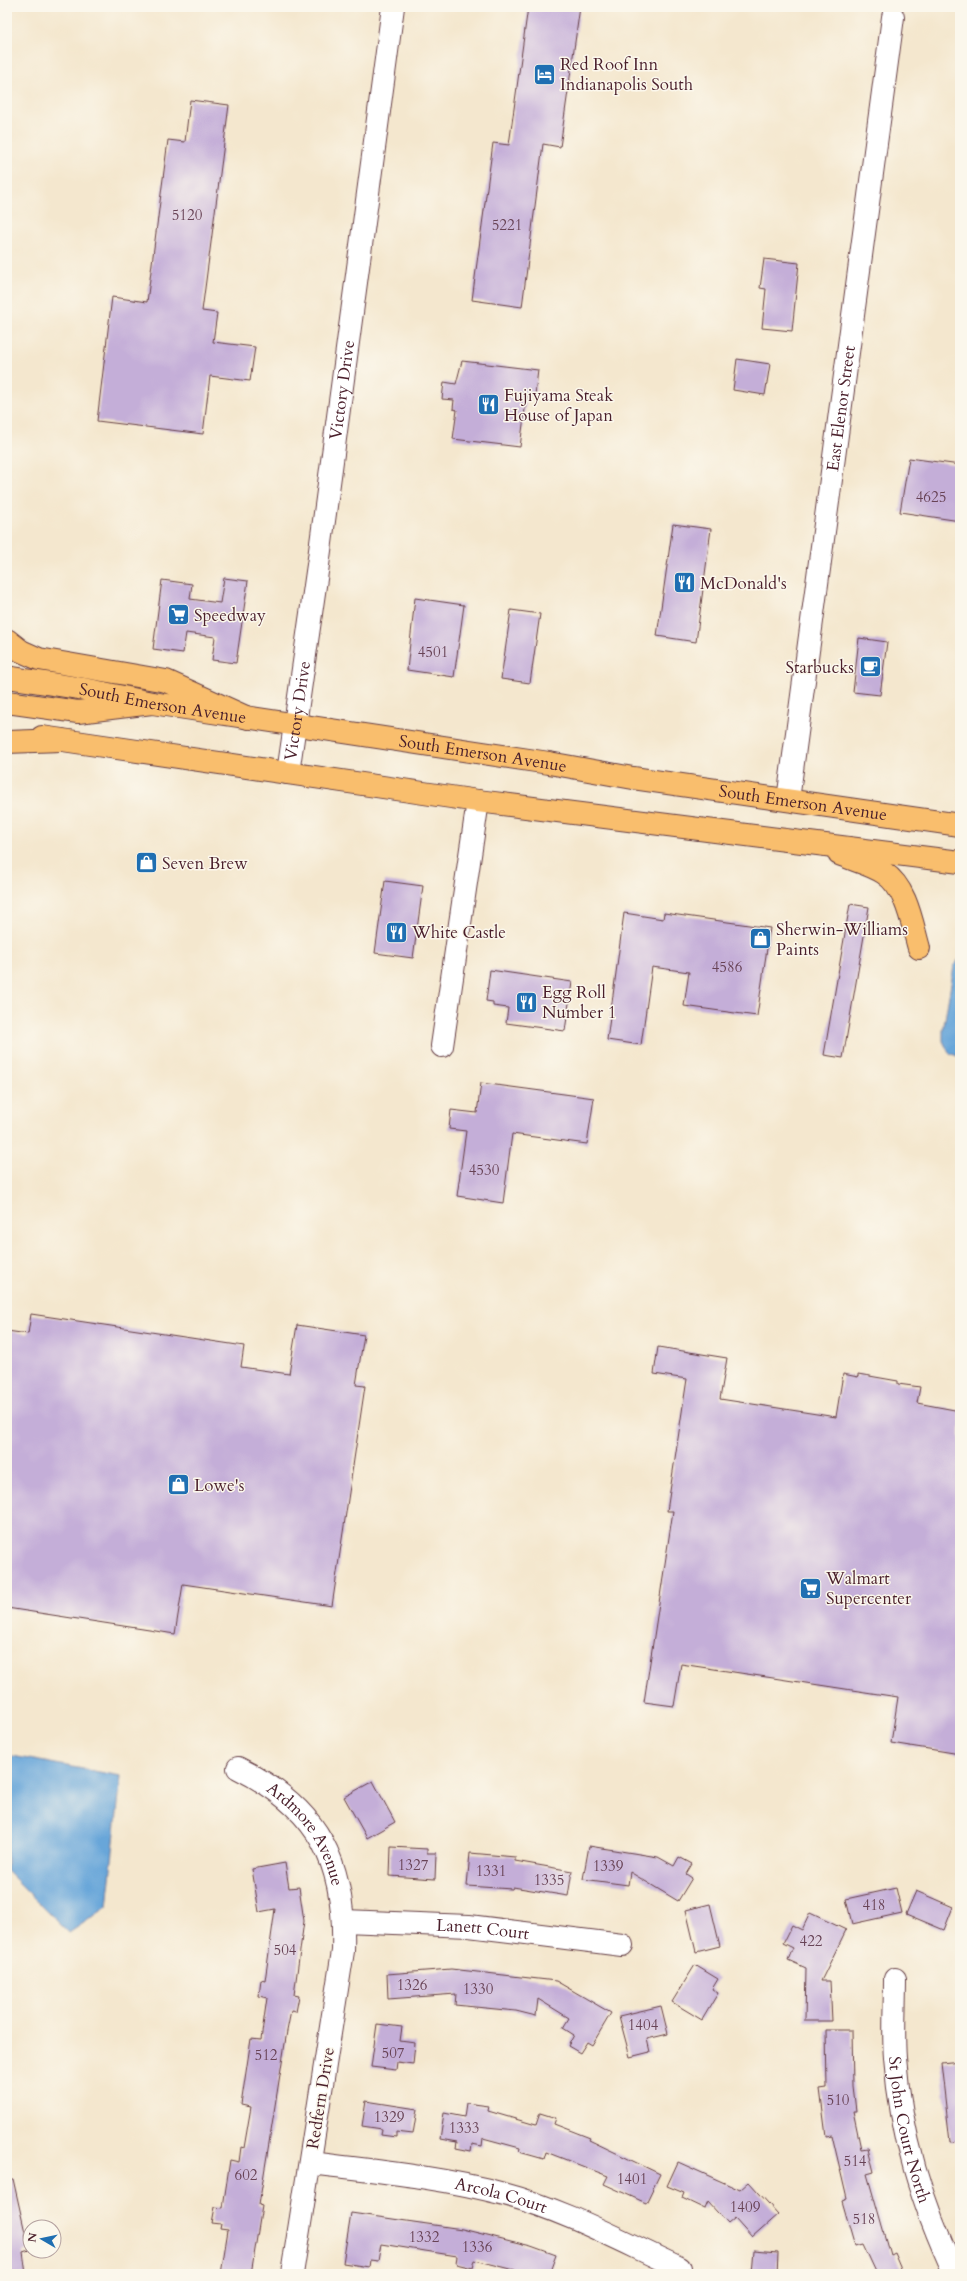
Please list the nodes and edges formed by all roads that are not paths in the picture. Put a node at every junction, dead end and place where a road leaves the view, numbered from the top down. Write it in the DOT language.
graph roads {
  1 [pos="393,7"];
  2 [pos="893,17"];
  3 [pos="7,640"];
  4 [pos="7,677"];
  5 [pos="7,702"];
  6 [pos="152,703"];
  7 [pos="248,718"];
  8 [pos="296,724"];
  9 [pos="7,731"];
  10 [pos="61,740"];
  11 [pos="7,742"];
  12 [pos="288,773"];
  13 [pos="788,800"];
  14 [pos="478,801"];
  15 [pos="960,825"];
  16 [pos="818,844"];
  17 [pos="960,862"];
  18 [pos="919,948"];
  19 [pos="442,1046"];
  20 [pos="238,1768"];
  21 [pos="344,1921"];
  22 [pos="622,1945"];
  23 [pos="895,1979"];
  24 [pos="310,2163"];
  25 [pos="680,2268"];
  26 [pos="292,2274"];
  27 [pos="955,2274"];
  1 -- 8 [label="street, Victory Drive"];
  2 -- 13 [label="street, East Elenor Street"];
  3 -- 7 [label="main road"];
  4 -- 6 [label="main road, South Emerson Avenue"];
  5 -- 6 [label="main road"];
  6 -- 7 [label="main road, South Emerson Avenue"];
  7 -- 8 [label="main road, South Emerson Avenue"];
  8 -- 12 [label="street, Victory Drive"];
  8 -- 13 [label="main road, South Emerson Avenue"];
  9 -- 10 [label="main road"];
  10 -- 11 [label="main road"];
  10 -- 12 [label="main road"];
  12 -- 14 [label="main road"];
  13 -- 15 [label="main road, South Emerson Avenue"];
  14 -- 16 [label="main road"];
  14 -- 19 [label="street"];
  16 -- 17 [label="main road"];
  16 -- 18 [label="main road"];
  20 -- 21 [label="street, Ardmore Avenue"];
  21 -- 22 [label="street, Lanett Court"];
  21 -- 24 [label="street, Redfern Drive"];
  23 -- 27 [label="street, St John Court North"];
  24 -- 25 [label="street, Arcola Court"];
  24 -- 26 [label="street, Redfern Drive"];
}
